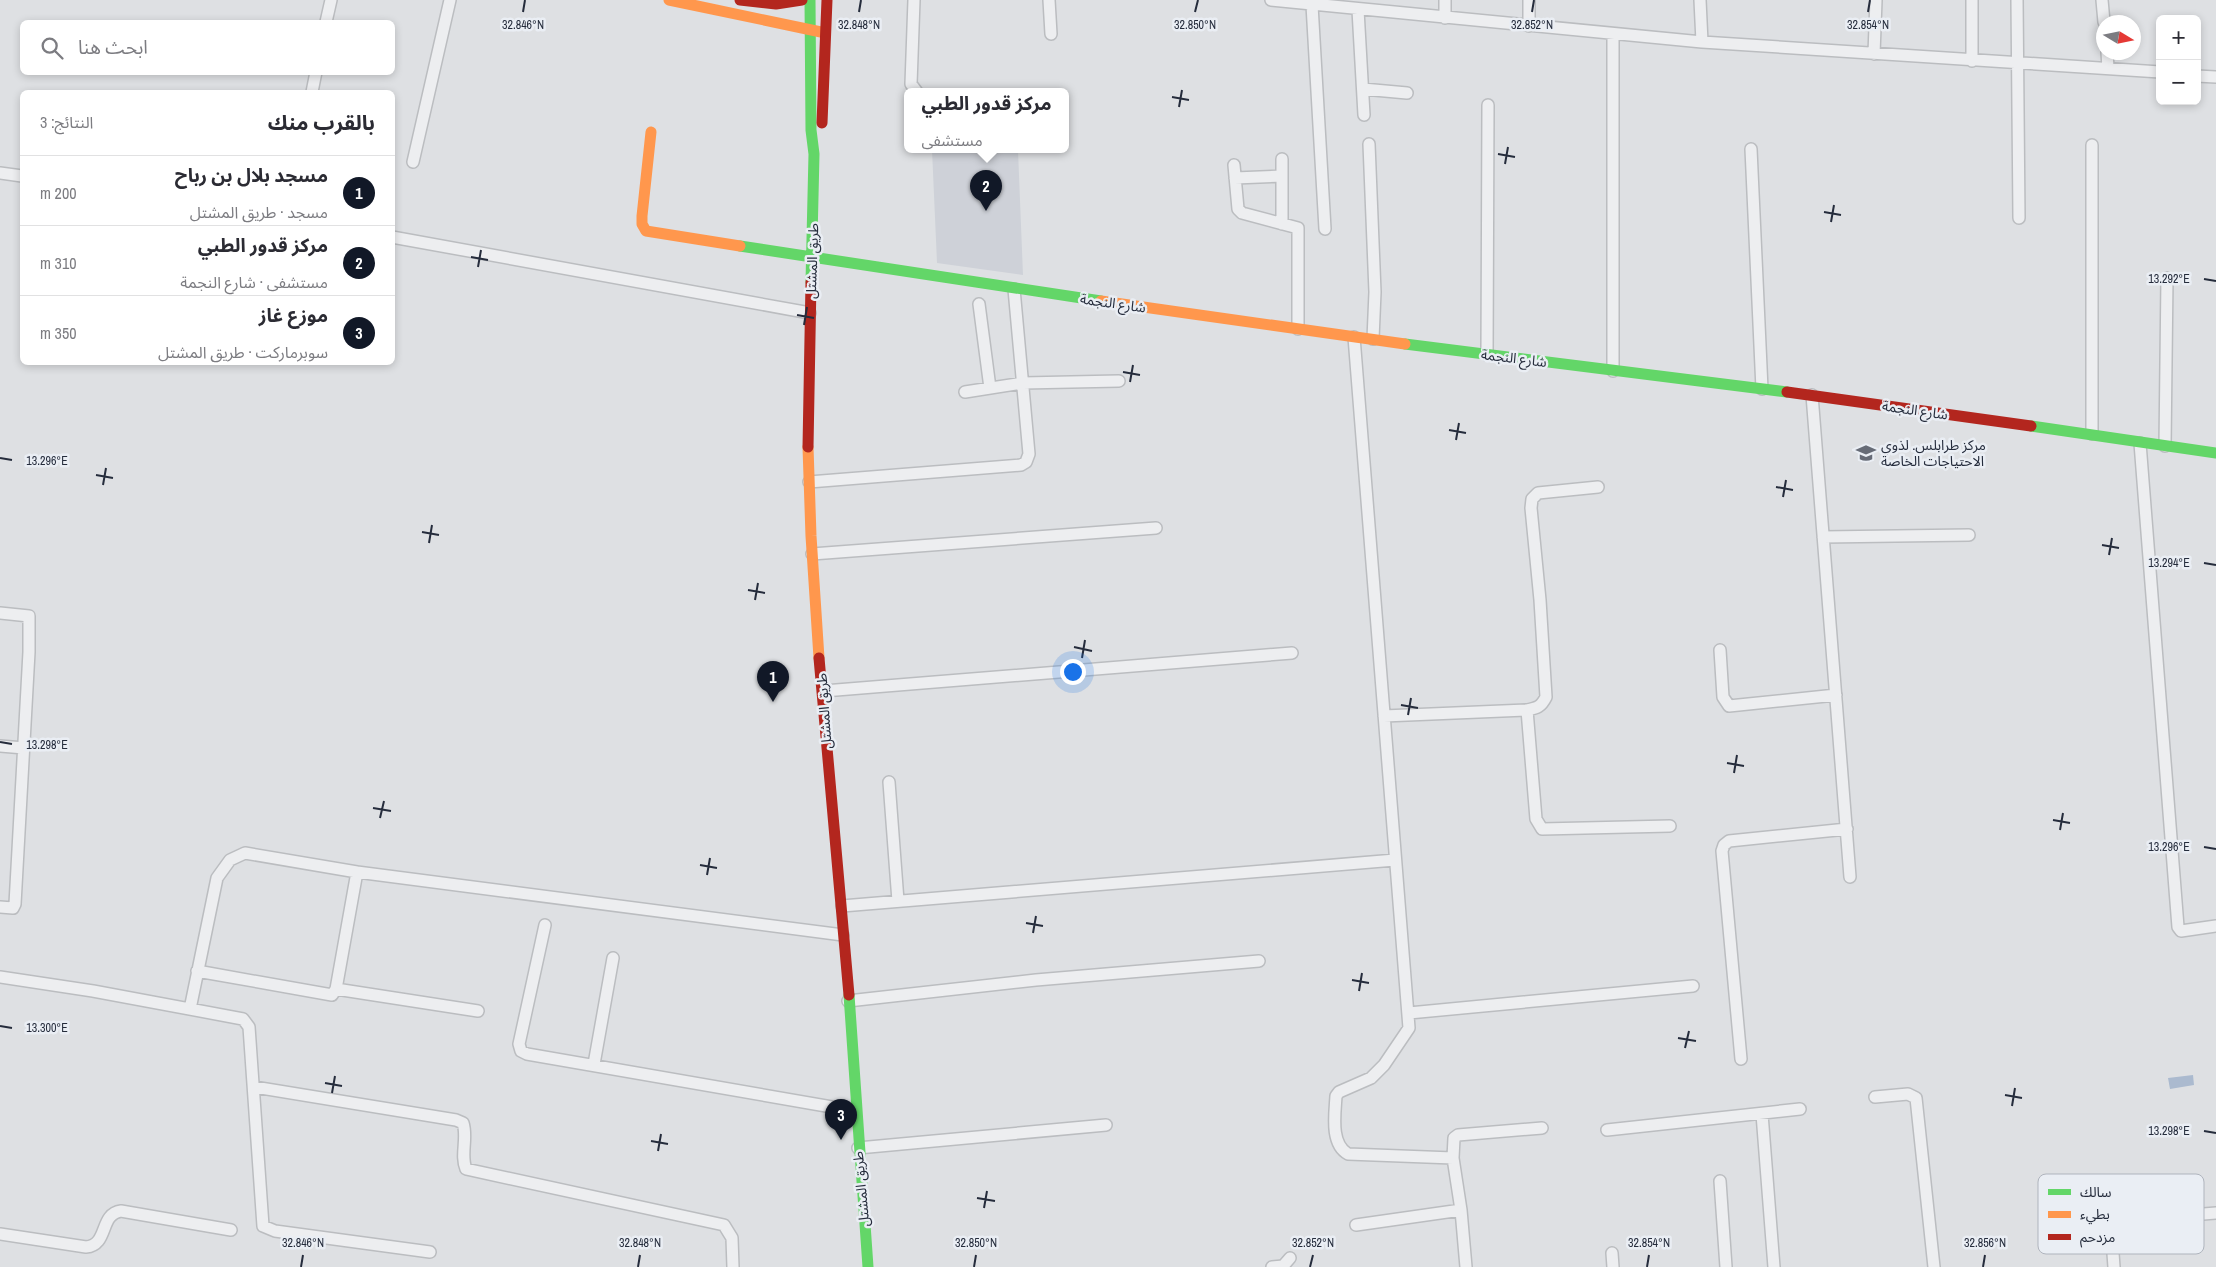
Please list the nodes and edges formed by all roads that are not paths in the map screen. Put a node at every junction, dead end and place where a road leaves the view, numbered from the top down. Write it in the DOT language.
graph roads {
  1 [pos="331,0"];
  2 [pos="450,0"];
  3 [pos="669,0"];
  4 [pos="740,0"];
  5 [pos="802,0"];
  6 [pos="810,0"];
  7 [pos="826,0"];
  8 [pos="914,0"];
  9 [pos="1049,0"];
  10 [pos="1271,0"];
  11 [pos="1445,0"];
  12 [pos="1529,0"];
  13 [pos="1700,0"];
  14 [pos="1876,0"];
  15 [pos="1972,0"];
  16 [pos="2017,0"];
  17 [pos="2102,0"];
  18 [pos="1307,3"];
  19 [pos="1385,6"];
  20 [pos="1358,10"];
  21 [pos="2103,15"];
  22 [pos="1444,18"];
  23 [pos="326,20"];
  24 [pos="1530,26"];
  25 [pos="809,30"];
  26 [pos="826,33"];
  27 [pos="1051,34"];
  28 [pos="1613,34"];
  29 [pos="1702,42"];
  30 [pos="1874,54"];
  31 [pos="2107,60"];
  32 [pos="1972,61"];
  33 [pos="2017,63"];
  34 [pos="2108,68"];
  35 [pos="2156,72"];
  36 [pos="315,75"];
  37 [pos="2201,76"];
  38 [pos="2216,77"];
  39 [pos="914,88"];
  40 [pos="1363,89"];
  41 [pos="312,90"];
  42 [pos="1407,93"];
  43 [pos="1488,105"];
  44 [pos="1364,115"];
  45 [pos="651,132"];
  46 [pos="1369,144"];
  47 [pos="2092,145"];
  48 [pos="1751,149"];
  49 [pos="814,154"];
  50 [pos="1282,159"];
  51 [pos="413,162"];
  52 [pos="1234,165"];
  53 [pos="0,173"];
  54 [pos="20,176"];
  55 [pos="1282,176"];
  56 [pos="1235,178"];
  57 [pos="2019,218"];
  58 [pos="1282,224"];
  59 [pos="1325,229"];
  60 [pos="395,238"];
  61 [pos="812,256"];
  62 [pos="2167,278"];
  63 [pos="1014,289"];
  64 [pos="979,304"];
  65 [pos="810,312"];
  66 [pos="1298,329"];
  67 [pos="1354,337"];
  68 [pos="1373,339"];
  69 [pos="1488,355"];
  70 [pos="1613,370"];
  71 [pos="1119,381"];
  72 [pos="1023,383"];
  73 [pos="990,388"];
  74 [pos="1762,389"];
  75 [pos="965,392"];
  76 [pos="1812,395"];
  77 [pos="2092,434"];
  78 [pos="2140,443"];
  79 [pos="2165,446"];
  80 [pos="2216,454"];
  81 [pos="809,482"];
  82 [pos="1598,487"];
  83 [pos="1156,528"];
  84 [pos="1968,535"];
  85 [pos="1823,537"];
  86 [pos="812,554"];
  87 [pos="0,612"];
  88 [pos="1720,650"];
  89 [pos="1292,653"];
  90 [pos="824,691"];
  91 [pos="1836,695"];
  92 [pos="1527,710"];
  93 [pos="1384,716"];
  94 [pos="0,746"];
  95 [pos="24,748"];
  96 [pos="889,782"];
  97 [pos="1670,826"];
  98 [pos="1846,829"];
  99 [pos="1395,860"];
  100 [pos="357,872"];
  101 [pos="1850,877"];
  102 [pos="898,901"];
  103 [pos="842,906"];
  104 [pos="0,907"];
  105 [pos="545,925"];
  106 [pos="2216,926"];
  107 [pos="843,935"];
  108 [pos="613,958"];
  109 [pos="1260,961"];
  110 [pos="198,971"];
  111 [pos="0,977"];
  112 [pos="1693,986"];
  113 [pos="336,988"];
  114 [pos="848,1001"];
  115 [pos="190,1009"];
  116 [pos="478,1011"];
  117 [pos="1409,1012"];
  118 [pos="1741,1059"];
  119 [pos="594,1064"];
  120 [pos="254,1087"];
  121 [pos="1875,1097"];
  122 [pos="1800,1109"];
  123 [pos="855,1111"];
  124 [pos="1762,1114"];
  125 [pos="1106,1125"];
  126 [pos="1542,1128"];
  127 [pos="1607,1130"];
  128 [pos="858,1148"];
  129 [pos="1453,1158"];
  130 [pos="1720,1181"];
  131 [pos="1461,1210"];
  132 [pos="1356,1225"];
  133 [pos="231,1230"];
  134 [pos="0,1234"];
  135 [pos="430,1252"];
  136 [pos="1612,1253"];
  137 [pos="2113,1254"];
  138 [pos="1290,1258"];
  139 [pos="733,1267"];
  140 [pos="868,1267"];
  141 [pos="1272,1267"];
  142 [pos="1466,1267"];
  143 [pos="1613,1267"];
  144 [pos="1726,1267"];
  145 [pos="1774,1267"];
  146 [pos="1934,1267"];
  147 [pos="2114,1267"];
  1 -- 23 [label="street"];
  2 -- 51 [label="street"];
  3 -- 25 [label="street"];
  4 -- 5 [label="street"];
  6 -- 25 [label="street, طريق المشتل"];
  7 -- 26 [label="street, طريق المشتل"];
  8 -- 39 [label="street"];
  9 -- 27 [label="street"];
  10 -- 18 [label="street"];
  11 -- 22 [label="street"];
  12 -- 24 [label="street"];
  13 -- 29 [label="street"];
  14 -- 30 [label="street"];
  15 -- 32 [label="street"];
  16 -- 33 [label="street"];
  17 -- 21 [label="street"];
  18 -- 20 [label="street"];
  18 -- 59 [label="street"];
  19 -- 20 [label="street"];
  19 -- 22 [label="street"];
  20 -- 40 [label="street"];
  22 -- 24 [label="street"];
  24 -- 28 [label="street"];
  25 -- 26 [label="street"];
  25 -- 49 [label="street, طريق المشتل"];
  26 -- 49 [label="street, طريق المشتل"];
  28 -- 29 [label="street"];
  28 -- 70 [label="street"];
  29 -- 30 [label="street"];
  30 -- 32 [label="street"];
  31 -- 34 [label="street"];
  32 -- 33 [label="street"];
  33 -- 34 [label="street"];
  33 -- 57 [label="street"];
  34 -- 35 [label="street"];
  36 -- 41 [label="street"];
  37 -- 38 [label="street"];
  40 -- 42 [label="street"];
  40 -- 44 [label="street"];
  43 -- 69 [label="street"];
  45 -- 61 [label="street, شارع النجمة"];
  46 -- 68 [label="street"];
  47 -- 77 [label="street"];
  48 -- 74 [label="street"];
  49 -- 61 [label="street, طريق المشتل"];
  50 -- 55 [label="street"];
  52 -- 56 [label="street"];
  53 -- 54 [label="street"];
  55 -- 56 [label="street"];
  55 -- 58 [label="street"];
  56 -- 58 [label="street"];
  58 -- 66 [label="street"];
  60 -- 65 [label="street"];
  61 -- 63 [label="street, شارع النجمة"];
  61 -- 65 [label="street, طريق المشتل"];
  62 -- 79 [label="street"];
  63 -- 66 [label="street, شارع النجمة"];
  63 -- 72 [label="street"];
  64 -- 73 [label="street"];
  65 -- 81 [label="street, طريق المشتل"];
  66 -- 67 [label="street, شارع النجمة"];
  67 -- 68 [label="street, شارع النجمة"];
  67 -- 93 [label="street"];
  68 -- 69 [label="street, شارع النجمة"];
  69 -- 70 [label="street, شارع النجمة"];
  70 -- 74 [label="street, شارع النجمة"];
  71 -- 72 [label="street"];
  72 -- 73 [label="street"];
  72 -- 81 [label="street"];
  73 -- 75 [label="street"];
  74 -- 76 [label="street, شارع النجمة"];
  76 -- 77 [label="street, شارع النجمة"];
  76 -- 85 [label="street"];
  77 -- 78 [label="street, شارع النجمة"];
  78 -- 79 [label="street, شارع النجمة"];
  78 -- 106 [label="street"];
  79 -- 80 [label="street, شارع النجمة"];
  81 -- 86 [label="street, طريق المشتل"];
  82 -- 92 [label="street"];
  83 -- 86 [label="street"];
  84 -- 85 [label="street"];
  85 -- 91 [label="street"];
  86 -- 90 [label="street, طريق المشتل"];
  87 -- 95 [label="street"];
  88 -- 91 [label="street"];
  89 -- 90 [label="street"];
  90 -- 103 [label="street, طريق المشتل"];
  91 -- 98 [label="street"];
  92 -- 93 [label="street"];
  92 -- 97 [label="street"];
  93 -- 99 [label="street"];
  94 -- 95 [label="street"];
  95 -- 104 [label="street"];
  96 -- 102 [label="street"];
  98 -- 101 [label="street"];
  98 -- 118 [label="street"];
  99 -- 102 [label="street"];
  99 -- 117 [label="street"];
  100 -- 107 [label="street"];
  100 -- 110 [label="street"];
  100 -- 113 [label="street"];
  102 -- 103 [label="street"];
  103 -- 107 [label="street, طريق المشتل"];
  105 -- 119 [label="street"];
  107 -- 114 [label="street, طريق المشتل"];
  108 -- 119 [label="street"];
  109 -- 114 [label="street"];
  110 -- 113 [label="street"];
  110 -- 115 [label="street"];
  111 -- 115 [label="street"];
  112 -- 117 [label="street"];
  113 -- 116 [label="street"];
  114 -- 123 [label="street, طريق المشتل"];
  115 -- 120 [label="street"];
  117 -- 129 [label="street"];
  119 -- 123 [label="street"];
  120 -- 135 [label="street"];
  120 -- 139 [label="street"];
  121 -- 146 [label="street"];
  122 -- 124 [label="street"];
  123 -- 128 [label="street, طريق المشتل"];
  124 -- 127 [label="street"];
  124 -- 145 [label="street"];
  125 -- 128 [label="street"];
  126 -- 129 [label="street"];
  128 -- 140 [label="street, طريق المشتل"];
  129 -- 131 [label="street"];
  130 -- 144 [label="street"];
  131 -- 132 [label="street"];
  131 -- 142 [label="street"];
  133 -- 134 [label="street"];
  136 -- 143 [label="street"];
  137 -- 147 [label="street"];
  138 -- 141 [label="street"];
}
